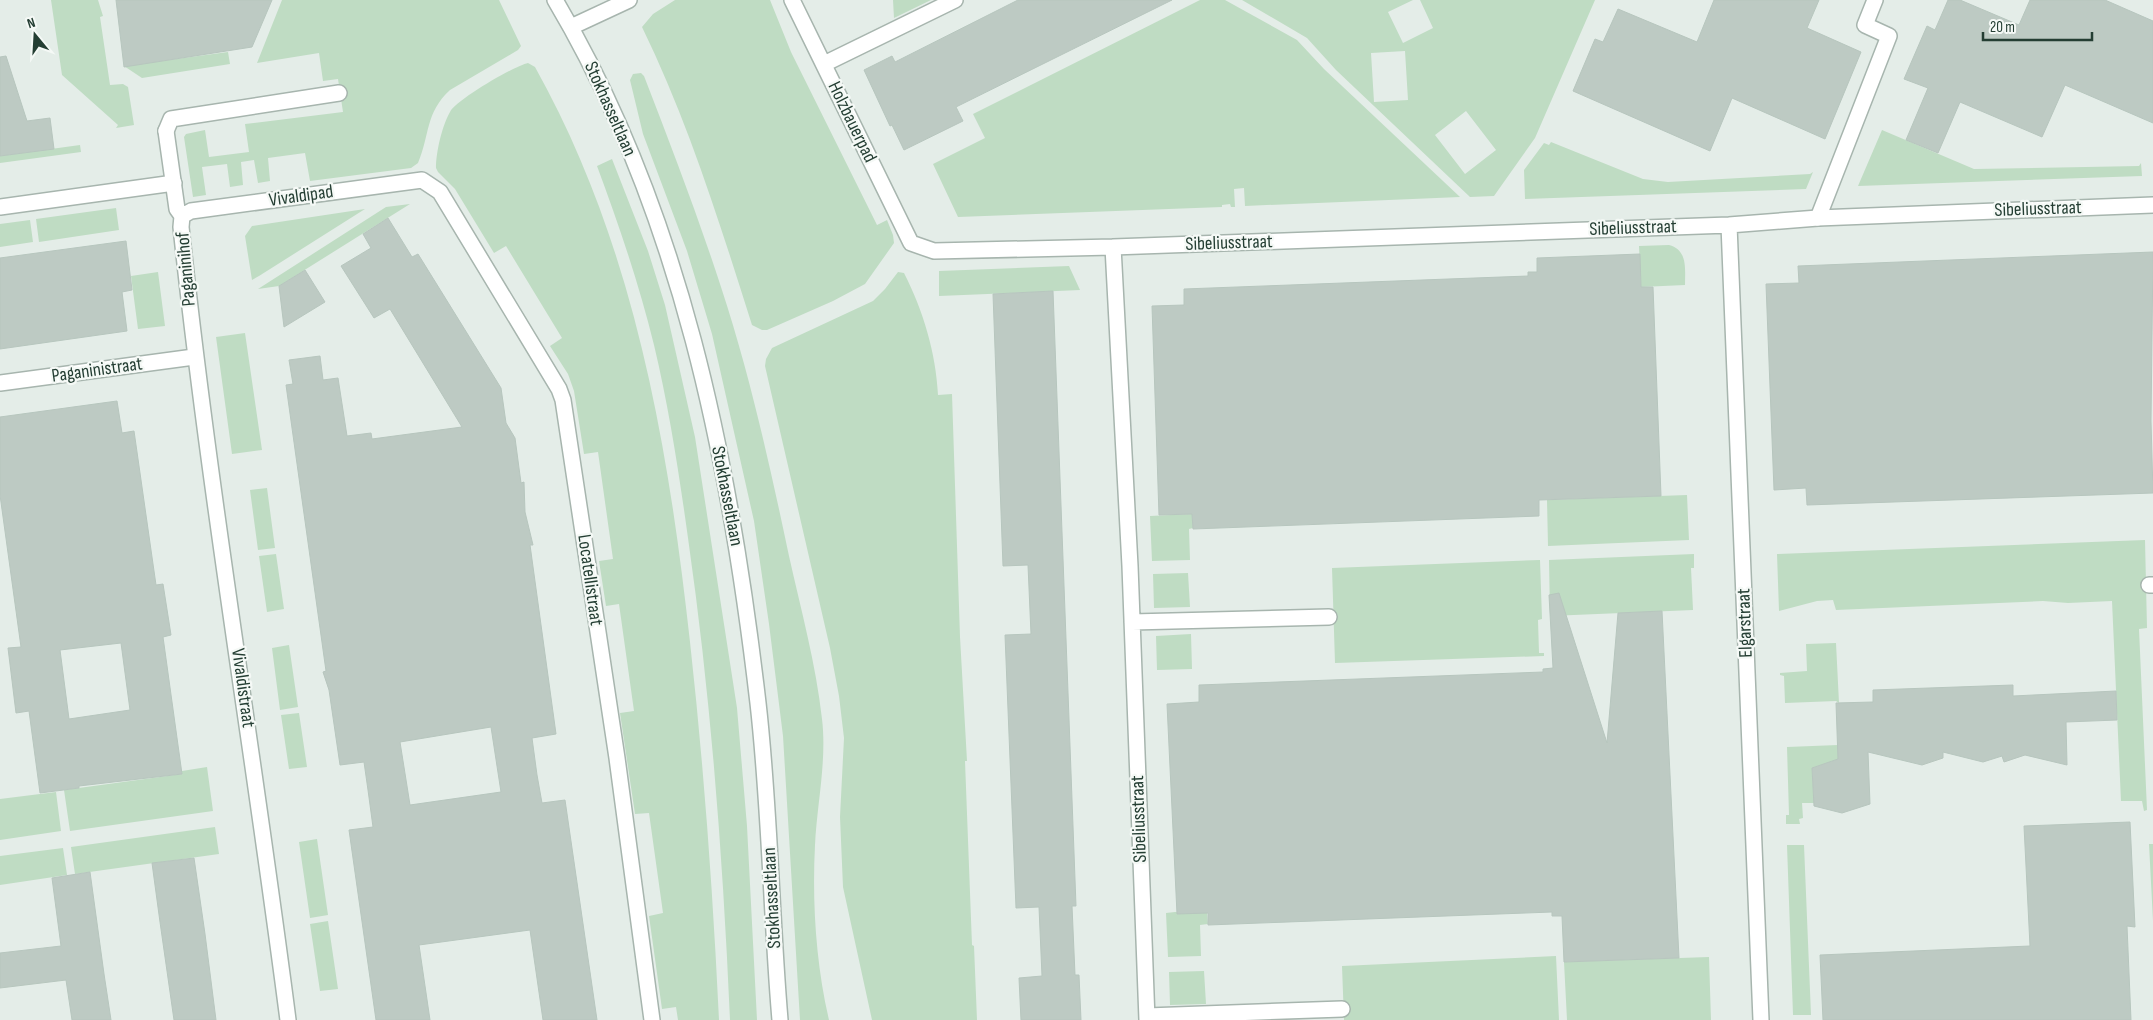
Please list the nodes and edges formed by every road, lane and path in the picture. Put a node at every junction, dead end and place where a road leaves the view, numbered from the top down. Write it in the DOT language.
graph roads {
  1 [pos="555,0"];
  2 [pos="629,0"];
  3 [pos="792,0"];
  4 [pos="955,0"];
  5 [pos="1875,0"];
  6 [pos="571,27"];
  7 [pos="824,64"];
  8 [pos="339,93"];
  9 [pos="422,180"];
  10 [pos="174,183"];
  11 [pos="2152,203"];
  12 [pos="0,207"];
  13 [pos="182,216"];
  14 [pos="1818,218"];
  15 [pos="1729,225"];
  16 [pos="912,243"];
  17 [pos="1113,247"];
  18 [pos="194,357"];
  19 [pos="0,383"];
  20 [pos="1329,617"];
  21 [pos="1132,622"];
  22 [pos="1342,1009"];
  23 [pos="1147,1018"];
  24 [pos="288,1020"];
  25 [pos="652,1020"];
  26 [pos="780,1020"];
  27 [pos="1761,1020"];
  1 -- 6 [label="street, Stokhasseltlaan"];
  2 -- 6 [label="street"];
  3 -- 7 [label="street, Holzbauerpad"];
  4 -- 7 [label="street"];
  5 -- 14 [label="street"];
  6 -- 26 [label="street, Stokhasseltlaan"];
  7 -- 16 [label="street, Holzbauerpad"];
  8 -- 10 [label="street, Paganinihof"];
  9 -- 13 [label="street, Vivaldipad"];
  9 -- 25 [label="street, Locatellistraat"];
  10 -- 12 [label="street"];
  10 -- 13 [label="street, Paganinihof"];
  11 -- 14 [label="street, Sibeliusstraat"];
  13 -- 18 [label="street, Paganinihof"];
  14 -- 15 [label="street, Sibeliusstraat"];
  15 -- 17 [label="street, Sibeliusstraat"];
  15 -- 27 [label="street, Elgarstraat"];
  16 -- 17 [label="street, Sibeliusstraat"];
  17 -- 21 [label="street, Sibeliusstraat"];
  18 -- 19 [label="street, Paganinistraat"];
  18 -- 24 [label="street, Vivaldistraat"];
  20 -- 21 [label="street"];
  21 -- 23 [label="street, Sibeliusstraat"];
  22 -- 23 [label="street, Sibeliusstraat"];
}
